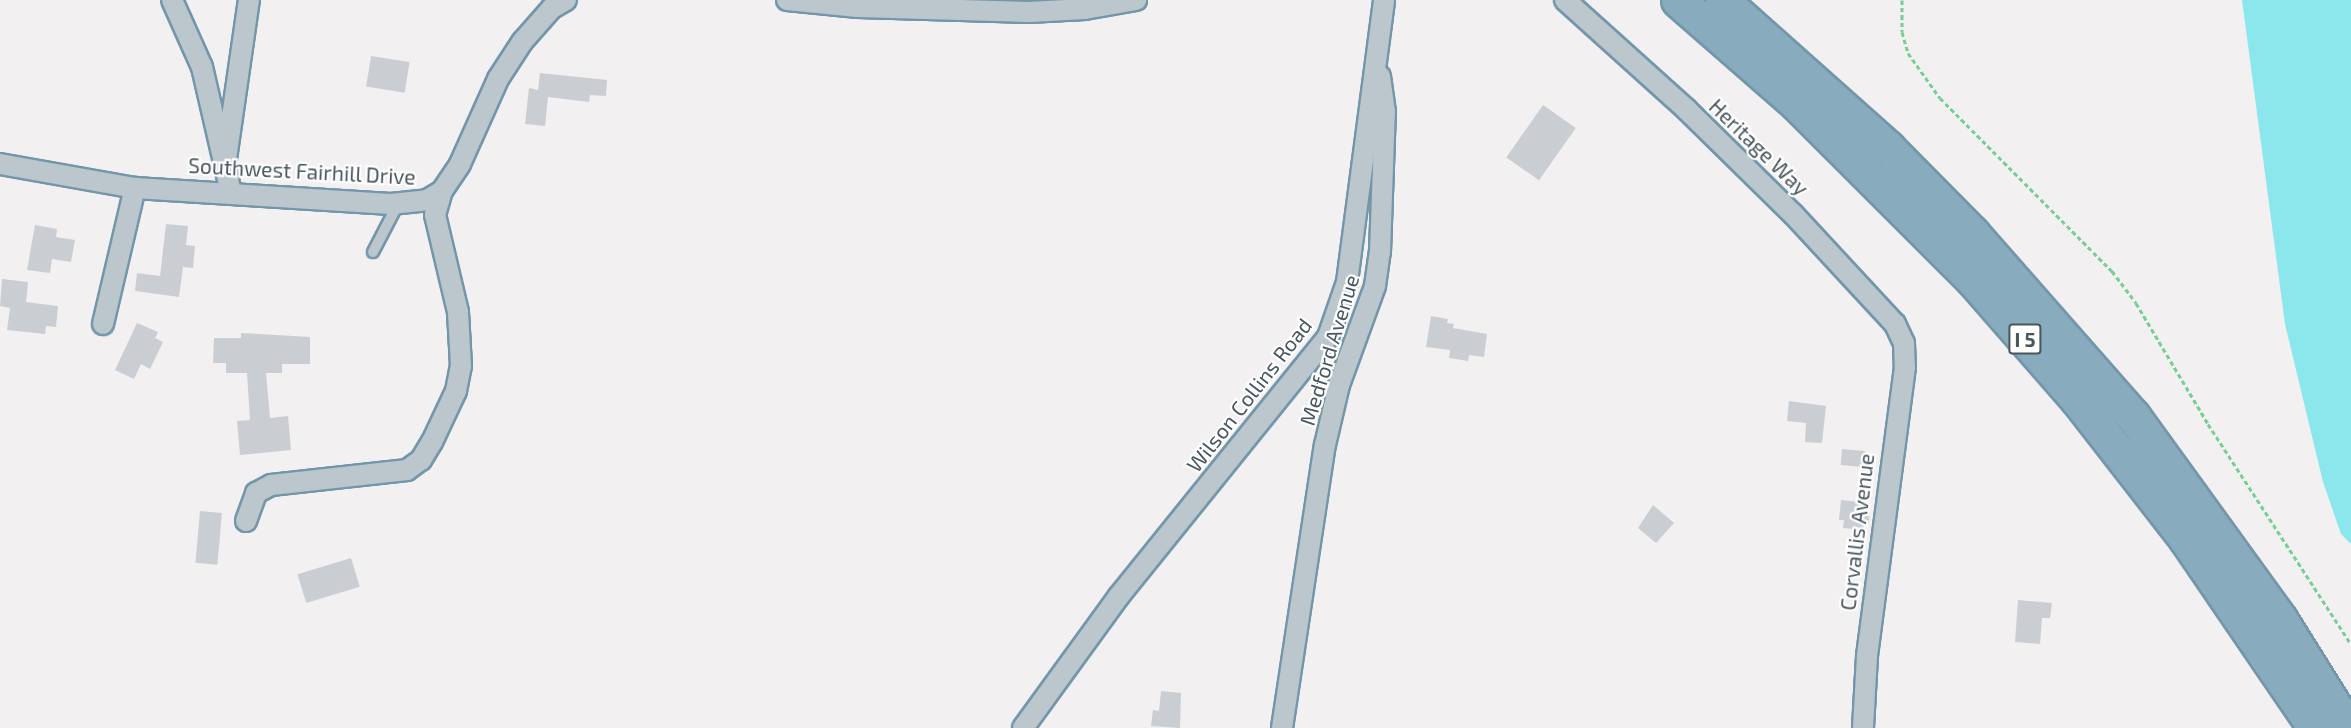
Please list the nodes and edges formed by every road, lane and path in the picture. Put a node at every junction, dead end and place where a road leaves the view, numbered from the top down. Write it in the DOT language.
graph roads {
  1 [pos="172,0"];
  2 [pos="249,0"];
  3 [pos="566,0"];
  4 [pos="788,0"];
  5 [pos="1136,0"];
  6 [pos="1384,0"];
  7 [pos="1565,0"];
  8 [pos="1678,0"];
  9 [pos="1722,0"];
  10 [pos="1902,0"];
  11 [pos="1376,56"];
  12 [pos="0,164"];
  13 [pos="225,167"];
  14 [pos="135,188"];
  15 [pos="442,192"];
  16 [pos="231,193"];
  17 [pos="398,204"];
  18 [pos="373,252"];
  19 [pos="103,324"];
  20 [pos="1904,343"];
  21 [pos="246,521"];
  22 [pos="2351,644"];
  23 [pos="1023,728"];
  24 [pos="1282,728"];
  25 [pos="1863,728"];
  26 [pos="2315,728"];
  27 [pos="2348,728"];
  1 -- 13 [label="street"];
  2 -- 13 [label="street"];
  3 -- 15 [label="street, Southwest Fairhill Drive"];
  4 -- 5 [label="street"];
  6 -- 11 [label="street, Wilson Collins Road"];
  7 -- 20 [label="street, Heritage Way"];
  8 -- 26 [label="highway, I 5"];
  9 -- 27 [label="highway, I 5"];
  10 -- 22 [label="path"];
  11 -- 23 [label="street, Wilson Collins Road"];
  11 -- 24 [label="street, Medford Avenue"];
  12 -- 14 [label="street, Southwest Fairhill Drive"];
  13 -- 16 [label="street"];
  14 -- 16 [label="street, Southwest Fairhill Drive"];
  14 -- 19 [label="street"];
  15 -- 17 [label="street, Southwest Fairhill Drive"];
  15 -- 21 [label="street"];
  16 -- 17 [label="street, Southwest Fairhill Drive"];
  17 -- 18 [label="lane"];
  20 -- 25 [label="street, Corvallis Avenue"];
}
